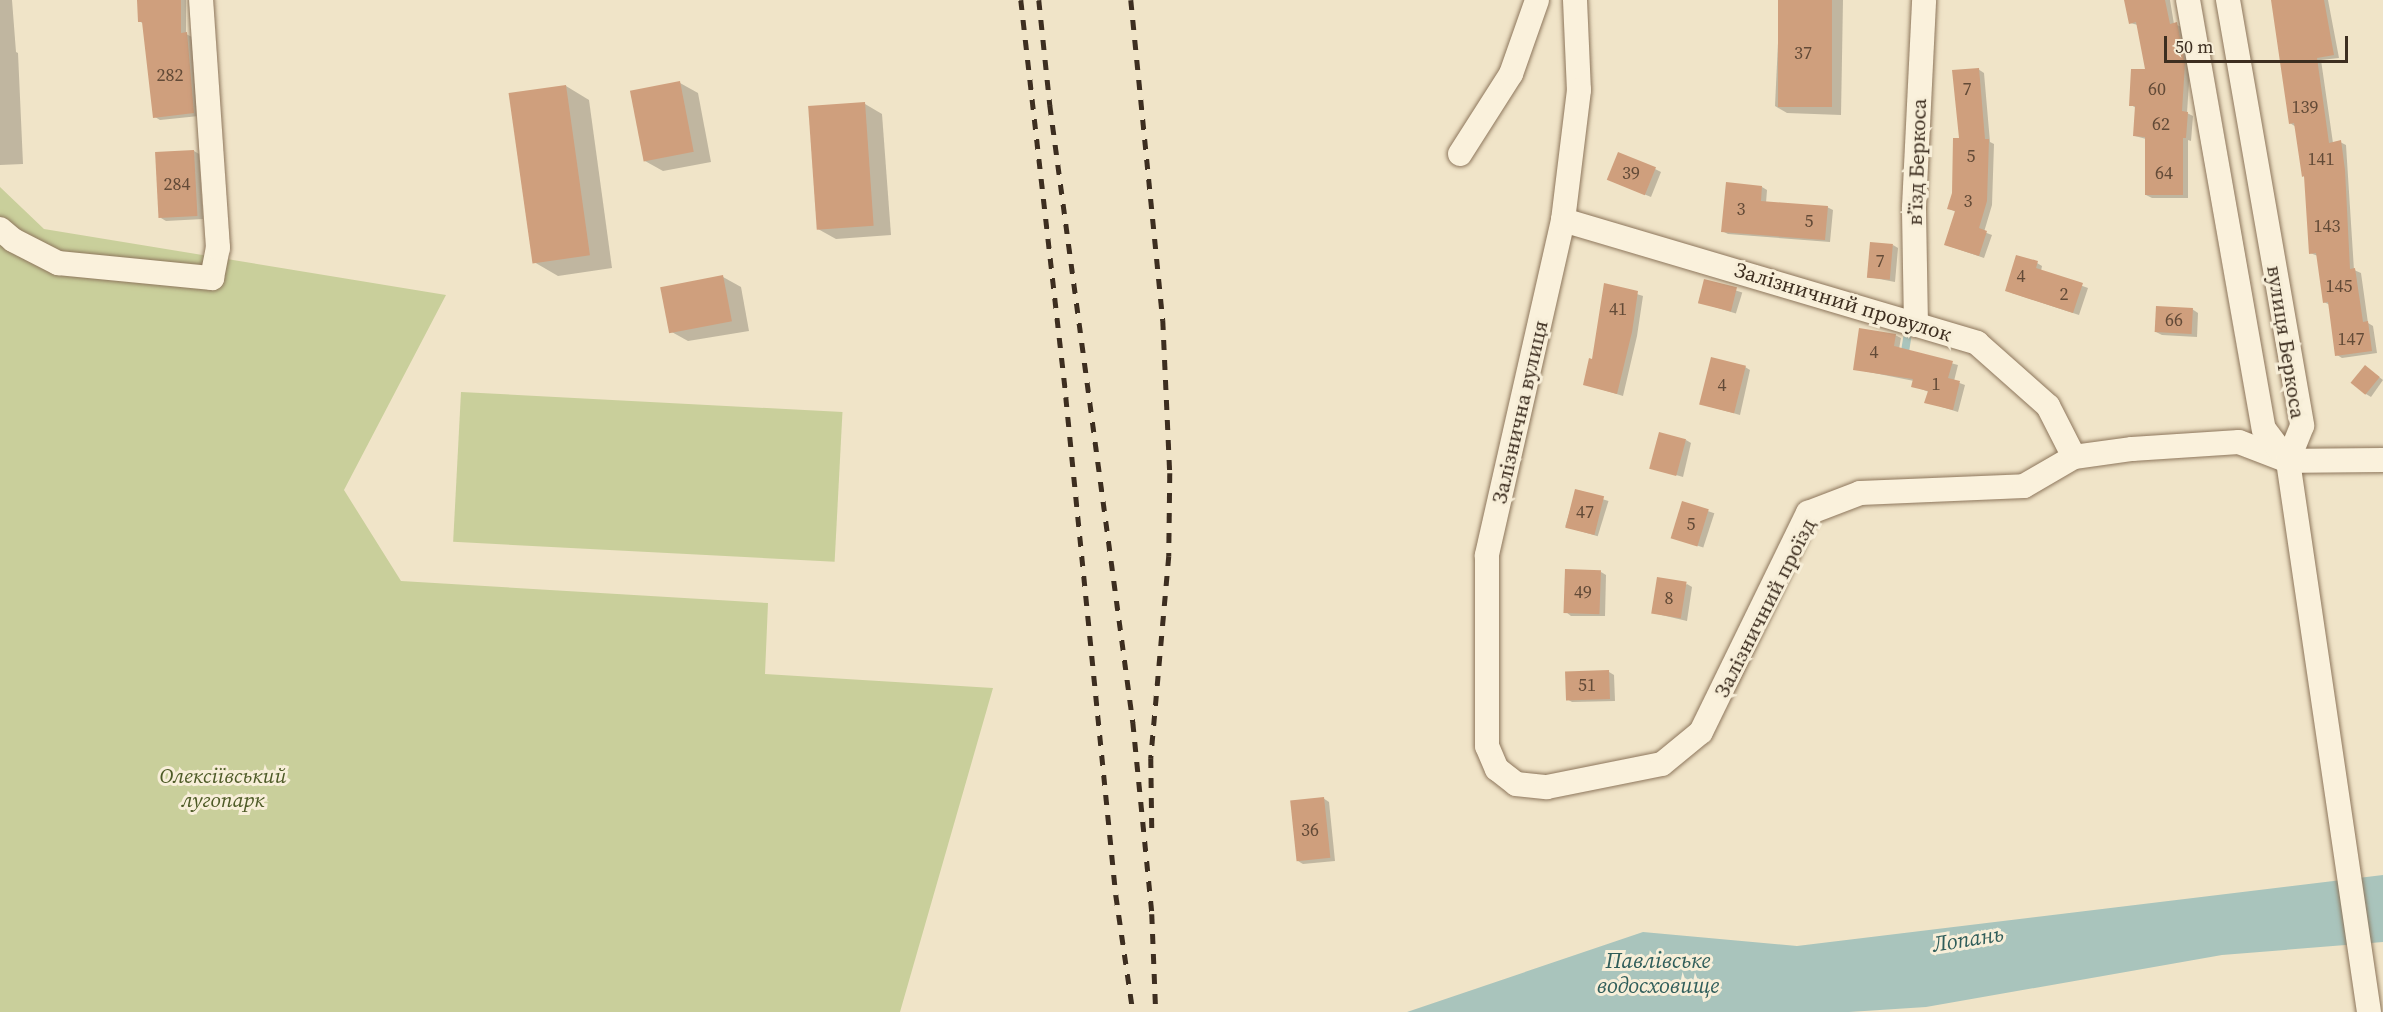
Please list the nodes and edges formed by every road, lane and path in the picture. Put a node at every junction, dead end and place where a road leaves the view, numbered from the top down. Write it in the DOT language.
graph roads {
  1 [pos="201,0"];
  2 [pos="1537,0"];
  3 [pos="1575,0"];
  4 [pos="1924,0"];
  5 [pos="2188,0"];
  6 [pos="2228,0"];
  7 [pos="1460,154"];
  8 [pos="1563,220"];
  9 [pos="0,229"];
  10 [pos="1909,322"];
  11 [pos="2074,457"];
  12 [pos="2383,460"];
  13 [pos="2288,461"];
  14 [pos="1547,787"];
  15 [pos="2370,1012"];
  1 -- 9 [label="street"];
  2 -- 7 [label="street"];
  3 -- 8 [label="street, Залізнична вулиця"];
  4 -- 10 [label="street, в’їзд Беркоса"];
  5 -- 13 [label="street, вулиця Беркоса"];
  6 -- 13 [label="street, вулиця Беркоса"];
  8 -- 10 [label="street, Залізничний провулок"];
  8 -- 14 [label="street, Залізнична вулиця"];
  10 -- 11 [label="street, Залізничний провулок"];
  11 -- 13 [label="street"];
  11 -- 14 [label="street, Залізничний проїзд"];
  12 -- 13 [label="street"];
  13 -- 15 [label="street"];
}
